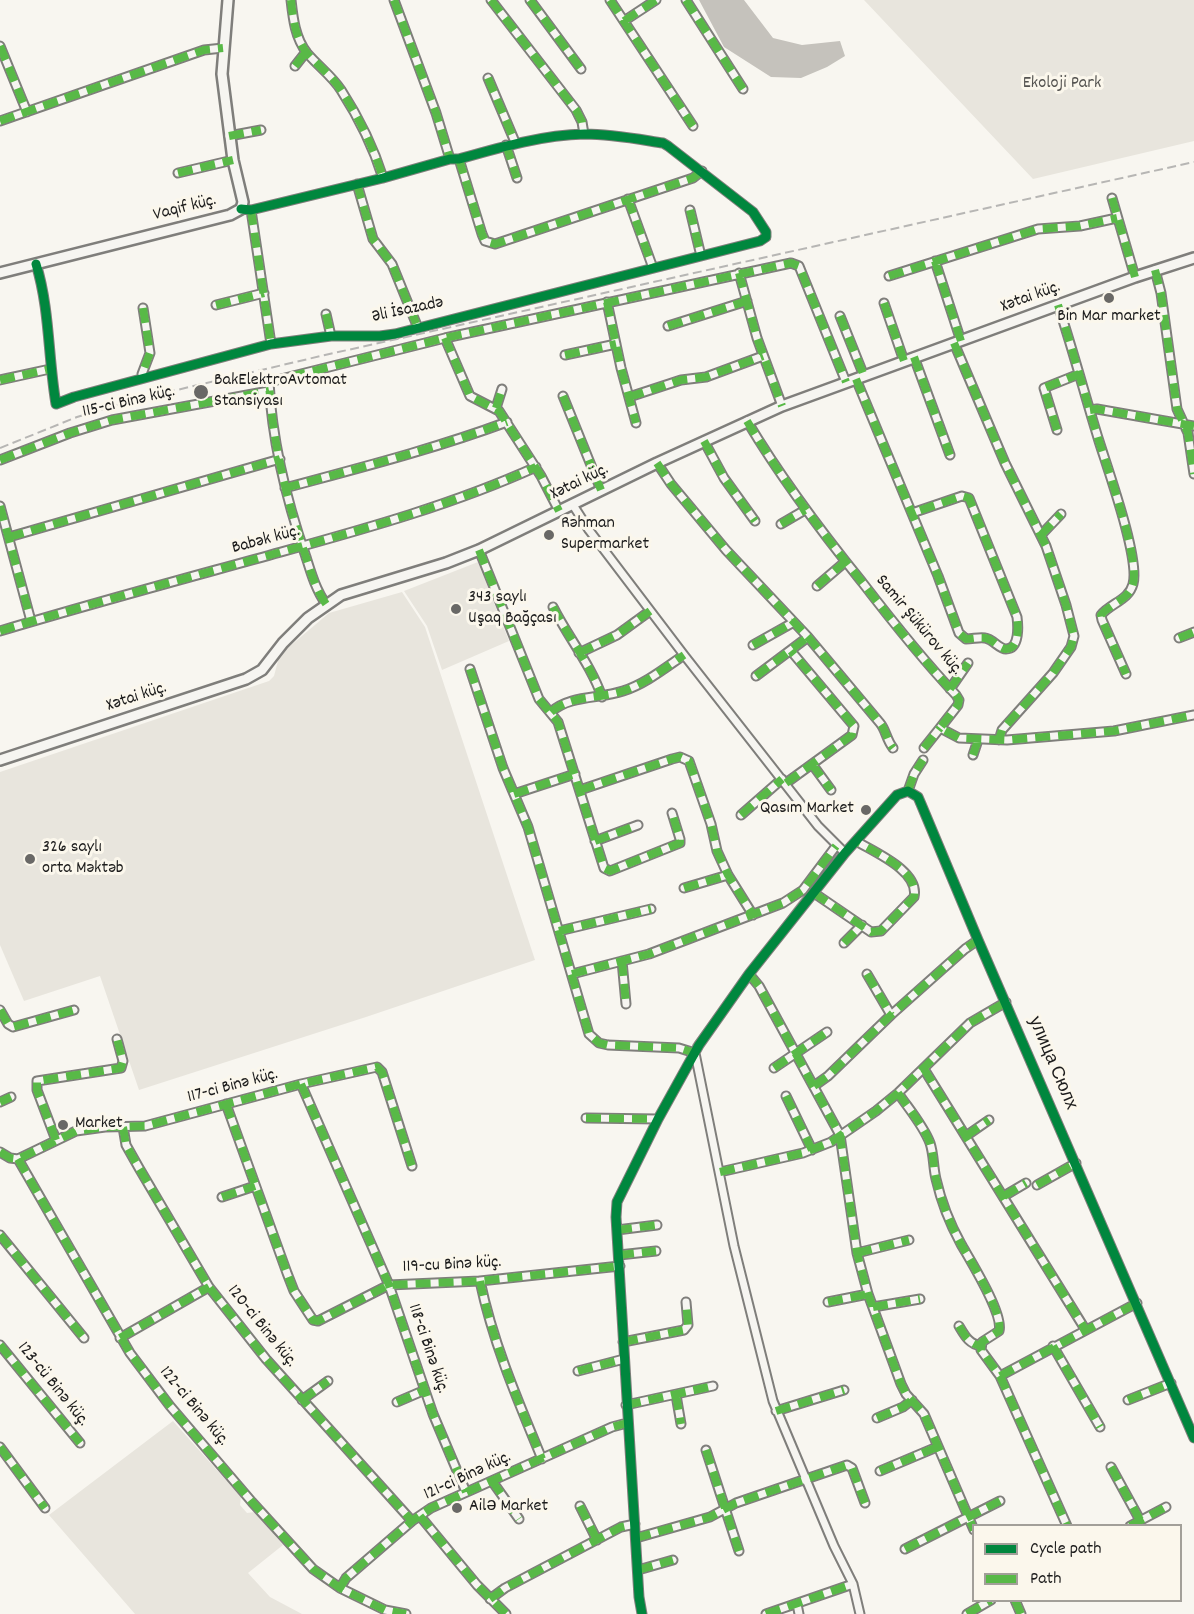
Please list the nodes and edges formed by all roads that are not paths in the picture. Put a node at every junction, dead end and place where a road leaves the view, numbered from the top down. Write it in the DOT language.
graph roads {
  1 [pos="228,0"];
  2 [pos="291,0"];
  3 [pos="394,0"];
  4 [pos="491,0"];
  5 [pos="530,0"];
  6 [pos="610,0"];
  7 [pos="656,0"];
  8 [pos="686,0"];
  9 [pos="624,21"];
  10 [pos="223,48"];
  11 [pos="1,51"];
  12 [pos="306,52"];
  13 [pos="295,66"];
  14 [pos="581,69"];
  15 [pos="488,78"];
  16 [pos="743,89"];
  17 [pos="27,112"];
  18 [pos="0,121"];
  19 [pos="693,126"];
  20 [pos="261,130"];
  21 [pos="584,134"];
  22 [pos="229,136"];
  23 [pos="516,142"];
  24 [pos="507,145"];
  25 [pos="450,159"];
  26 [pos="459,159"];
  27 [pos="233,160"];
  28 [pos="702,171"];
  29 [pos="178,172"];
  30 [pos="383,178"];
  31 [pos="517,178"];
  32 [pos="357,184"];
  33 [pos="1112,198"];
  34 [pos="628,199"];
  35 [pos="241,209"];
  36 [pos="251,210"];
  37 [pos="690,210"];
  38 [pos="1117,218"];
  39 [pos="701,256"];
  40 [pos="1194,258"];
  41 [pos="935,261"];
  42 [pos="36,264"];
  43 [pos="653,268"];
  44 [pos="1155,270"];
  45 [pos="0,273"];
  46 [pos="739,273"];
  47 [pos="889,276"];
  48 [pos="1136,277"];
  49 [pos="264,293"];
  50 [pos="747,301"];
  51 [pos="607,302"];
  52 [pos="884,303"];
  53 [pos="216,305"];
  54 [pos="1058,305"];
  55 [pos="142,308"];
  56 [pos="326,314"];
  57 [pos="840,316"];
  58 [pos="668,326"];
  59 [pos="418,328"];
  60 [pos="331,336"];
  61 [pos="445,338"];
  62 [pos="958,342"];
  63 [pos="271,344"];
  64 [pos="616,344"];
  65 [pos="565,355"];
  66 [pos="763,356"];
  67 [pos="909,359"];
  68 [pos="50,369"];
  69 [pos="1079,374"];
  70 [pos="143,378"];
  71 [pos="855,379"];
  72 [pos="0,380"];
  73 [pos="502,389"];
  74 [pos="269,391"];
  75 [pos="562,396"];
  76 [pos="629,397"];
  77 [pos="783,406"];
  78 [pos="496,408"];
  79 [pos="1089,410"];
  80 [pos="747,421"];
  81 [pos="507,422"];
  82 [pos="636,423"];
  83 [pos="1184,423"];
  84 [pos="1194,426"];
  85 [pos="1057,430"];
  86 [pos="704,441"];
  87 [pos="950,455"];
  88 [pos="280,459"];
  89 [pos="0,460"];
  90 [pos="657,463"];
  91 [pos="536,467"];
  92 [pos="1194,474"];
  93 [pos="285,488"];
  94 [pos="602,490"];
  95 [pos="573,505"];
  96 [pos="0,506"];
  97 [pos="805,510"];
  98 [pos="559,511"];
  99 [pos="912,513"];
  100 [pos="1061,514"];
  101 [pos="755,521"];
  102 [pos="781,524"];
  103 [pos="1041,536"];
  104 [pos="9,537"];
  105 [pos="302,547"];
  106 [pos="479,550"];
  107 [pos="845,562"];
  108 [pos="817,586"];
  109 [pos="326,604"];
  110 [pos="553,607"];
  111 [pos="650,611"];
  112 [pos="31,621"];
  113 [pos="794,622"];
  114 [pos="0,631"];
  115 [pos="1194,632"];
  116 [pos="808,637"];
  117 [pos="1179,638"];
  118 [pos="753,645"];
  119 [pos="791,651"];
  120 [pos="579,653"];
  121 [pos="684,655"];
  122 [pos="968,663"];
  123 [pos="470,669"];
  124 [pos="1126,674"];
  125 [pos="756,676"];
  126 [pos="950,689"];
  127 [pos="602,697"];
  128 [pos="551,712"];
  129 [pos="1194,716"];
  130 [pos="940,728"];
  131 [pos="978,740"];
  132 [pos="999,740"];
  133 [pos="893,748"];
  134 [pos="924,748"];
  135 [pos="973,755"];
  136 [pos="0,760"];
  137 [pos="922,760"];
  138 [pos="812,764"];
  139 [pos="575,774"];
  140 [pos="784,781"];
  141 [pos="580,790"];
  142 [pos="831,790"];
  143 [pos="908,791"];
  144 [pos="514,794"];
  145 [pos="672,813"];
  146 [pos="741,815"];
  147 [pos="638,825"];
  148 [pos="596,841"];
  149 [pos="856,842"];
  150 [pos="836,846"];
  151 [pos="845,854"];
  152 [pos="728,875"];
  153 [pos="684,888"];
  154 [pos="814,892"];
  155 [pos="651,909"];
  156 [pos="753,915"];
  157 [pos="862,925"];
  158 [pos="559,931"];
  159 [pos="978,940"];
  160 [pos="844,943"];
  161 [pos="622,961"];
  162 [pos="572,974"];
  163 [pos="749,974"];
  164 [pos="867,974"];
  165 [pos="1006,1002"];
  166 [pos="626,1004"];
  167 [pos="0,1010"];
  168 [pos="74,1010"];
  169 [pos="891,1015"];
  170 [pos="827,1032"];
  171 [pos="117,1039"];
  172 [pos="695,1053"];
  173 [pos="797,1054"];
  174 [pos="774,1068"];
  175 [pos="924,1069"];
  176 [pos="301,1084"];
  177 [pos="814,1086"];
  178 [pos="898,1093"];
  179 [pos="11,1096"];
  180 [pos="786,1096"];
  181 [pos="0,1102"];
  182 [pos="226,1104"];
  183 [pos="586,1118"];
  184 [pos="658,1119"];
  185 [pos="989,1120"];
  186 [pos="123,1127"];
  187 [pos="840,1135"];
  188 [pos="966,1136"];
  189 [pos="56,1140"];
  190 [pos="812,1150"];
  191 [pos="0,1152"];
  192 [pos="18,1159"];
  193 [pos="1076,1163"];
  194 [pos="412,1166"];
  195 [pos="720,1172"];
  196 [pos="1026,1183"];
  197 [pos="1037,1185"];
  198 [pos="255,1186"];
  199 [pos="1004,1196"];
  200 [pos="222,1197"];
  201 [pos="657,1225"];
  202 [pos="617,1230"];
  203 [pos="0,1235"];
  204 [pos="909,1240"];
  205 [pos="656,1251"];
  206 [pos="857,1253"];
  207 [pos="619,1255"];
  208 [pos="620,1266"];
  209 [pos="480,1281"];
  210 [pos="389,1285"];
  211 [pos="209,1287"];
  212 [pos="868,1294"];
  213 [pos="920,1299"];
  214 [pos="686,1302"];
  215 [pos="828,1302"];
  216 [pos="1137,1303"];
  217 [pos="873,1307"];
  218 [pos="959,1326"];
  219 [pos="1085,1329"];
  220 [pos="84,1338"];
  221 [pos="120,1338"];
  222 [pos="623,1342"];
  223 [pos="0,1345"];
  224 [pos="981,1346"];
  225 [pos="1053,1346"];
  226 [pos="624,1359"];
  227 [pos="578,1371"];
  228 [pos="1000,1376"];
  229 [pos="327,1381"];
  230 [pos="1171,1383"];
  231 [pos="713,1386"];
  232 [pos="425,1390"];
  233 [pos="844,1390"];
  234 [pos="676,1395"];
  235 [pos="302,1400"];
  236 [pos="912,1400"];
  237 [pos="1128,1400"];
  238 [pos="397,1402"];
  239 [pos="627,1406"];
  240 [pos="776,1411"];
  241 [pos="877,1418"];
  242 [pos="627,1423"];
  243 [pos="681,1424"];
  244 [pos="1100,1427"];
  245 [pos="1194,1438"];
  246 [pos="80,1443"];
  247 [pos="0,1447"];
  248 [pos="937,1447"];
  249 [pos="706,1450"];
  250 [pos="542,1459"];
  251 [pos="1111,1467"];
  252 [pos="880,1471"];
  253 [pos="806,1478"];
  254 [pos="492,1481"];
  255 [pos="466,1492"];
  256 [pos="1000,1501"];
  257 [pos="865,1503"];
  258 [pos="580,1506"];
  259 [pos="1166,1507"];
  260 [pos="45,1508"];
  261 [pos="725,1509"];
  262 [pos="420,1516"];
  263 [pos="968,1518"];
  264 [pos="519,1519"];
  265 [pos="1140,1520"];
  266 [pos="412,1521"];
  267 [pos="635,1524"];
  268 [pos="1066,1524"];
  269 [pos="1133,1524"];
  270 [pos="972,1526"];
  271 [pos="636,1538"];
  272 [pos="597,1540"];
  273 [pos="905,1550"];
  274 [pos="740,1551"];
  275 [pos="673,1560"];
  276 [pos="638,1570"];
  277 [pos="853,1584"];
  278 [pos="340,1588"];
  279 [pos="490,1599"];
  280 [pos="988,1602"];
  281 [pos="797,1604"];
  282 [pos="406,1614"];
  283 [pos="506,1614"];
  284 [pos="642,1614"];
  285 [pos="766,1614"];
  286 [pos="799,1614"];
  287 [pos="860,1614"];
  288 [pos="967,1614"];
  1 -- 10 [label="street, Vaqif küç."];
  2 -- 12 [label="street"];
  3 -- 25 [label="street"];
  4 -- 21 [label="street"];
  5 -- 14 [label="street"];
  6 -- 9 [label="street"];
  7 -- 9 [label="street"];
  8 -- 16 [label="street"];
  9 -- 19 [label="street"];
  10 -- 17 [label="street"];
  10 -- 22 [label="street, Vaqif küç."];
  11 -- 17 [label="street"];
  12 -- 13 [label="street"];
  12 -- 30 [label="street"];
  15 -- 23 [label="street"];
  17 -- 18 [label="street"];
  20 -- 22 [label="street"];
  21 -- 23 [label="street"];
  21 -- 28 [label="street"];
  22 -- 27 [label="street, Vaqif küç."];
  23 -- 24 [label="street"];
  24 -- 26 [label="street"];
  24 -- 31 [label="street"];
  25 -- 26 [label="street"];
  25 -- 30 [label="street"];
  26 -- 34 [label="street"];
  27 -- 29 [label="street"];
  27 -- 35 [label="street, Vaqif küç."];
  28 -- 34 [label="street"];
  28 -- 39 [label="street, Əli İsazadə"];
  30 -- 32 [label="street"];
  32 -- 36 [label="street"];
  32 -- 59 [label="street"];
  33 -- 38 [label="street"];
  34 -- 43 [label="street"];
  35 -- 36 [label="street"];
  35 -- 42 [label="street, Vaqif küç."];
  36 -- 49 [label="street"];
  37 -- 39 [label="street"];
  38 -- 41 [label="street"];
  38 -- 48 [label="street"];
  39 -- 43 [label="street, Əli İsazadə"];
  40 -- 44 [label="street, Xətai küç."];
  41 -- 47 [label="street"];
  41 -- 62 [label="street"];
  42 -- 45 [label="street, Vaqif küç."];
  42 -- 68 [label="street"];
  43 -- 59 [label="street, Əli İsazadə"];
  44 -- 48 [label="street, Xətai küç."];
  44 -- 83 [label="street"];
  46 -- 50 [label="street"];
  46 -- 51 [label="street"];
  46 -- 71 [label="street"];
  48 -- 54 [label="street, Xətai küç."];
  49 -- 53 [label="street"];
  49 -- 63 [label="street"];
  50 -- 58 [label="street"];
  50 -- 66 [label="street"];
  51 -- 61 [label="street"];
  51 -- 64 [label="street"];
  52 -- 67 [label="street"];
  54 -- 62 [label="street, Xətai küç."];
  54 -- 69 [label="street"];
  55 -- 70 [label="street"];
  56 -- 60 [label="street"];
  57 -- 71 [label="street"];
  59 -- 60 [label="street, Əli İsazadə"];
  60 -- 63 [label="street, Əli İsazadə"];
  61 -- 74 [label="street"];
  61 -- 78 [label="street"];
  62 -- 67 [label="street, Xətai küç."];
  62 -- 103 [label="street"];
  63 -- 70 [label="street, Əli İsazadə"];
  64 -- 65 [label="street"];
  64 -- 76 [label="street"];
  66 -- 76 [label="street"];
  66 -- 77 [label="street"];
  67 -- 71 [label="street, Xətai küç."];
  67 -- 87 [label="street"];
  68 -- 70 [label="street, Əli İsazadə"];
  68 -- 72 [label="street"];
  69 -- 79 [label="street"];
  69 -- 85 [label="street"];
  71 -- 77 [label="street, Xətai küç."];
  71 -- 99 [label="street"];
  73 -- 78 [label="street"];
  74 -- 88 [label="street"];
  74 -- 89 [label="street, 115-ci Binə küç."];
  75 -- 94 [label="street"];
  76 -- 82 [label="street"];
  77 -- 80 [label="street, Xətai küç."];
  78 -- 81 [label="street"];
  79 -- 83 [label="street"];
  79 -- 124 [label="street"];
  80 -- 86 [label="street, Xətai küç."];
  80 -- 97 [label="street, Samir Şükürov küç."];
  81 -- 91 [label="street"];
  81 -- 93 [label="street"];
  83 -- 84 [label="street"];
  83 -- 92 [label="street"];
  86 -- 90 [label="street, Xətai küç."];
  86 -- 101 [label="street"];
  88 -- 93 [label="street"];
  88 -- 104 [label="street"];
  90 -- 94 [label="street, Xətai küç."];
  90 -- 113 [label="street"];
  91 -- 98 [label="street"];
  91 -- 105 [label="street, Babək küç."];
  93 -- 105 [label="street"];
  94 -- 95 [label="street, Xətai küç."];
  95 -- 98 [label="street, Xətai küç."];
  95 -- 111 [label="street"];
  96 -- 104 [label="street"];
  97 -- 102 [label="street"];
  97 -- 107 [label="street, Samir Şükürov küç."];
  98 -- 106 [label="street, Xətai küç."];
  99 -- 99 [label="street"];
  100 -- 103 [label="street"];
  103 -- 132 [label="street"];
  104 -- 112 [label="street"];
  105 -- 109 [label="street"];
  105 -- 112 [label="street, Babək küç."];
  106 -- 109 [label="street, Xətai küç."];
  106 -- 128 [label="street"];
  107 -- 108 [label="street"];
  107 -- 126 [label="street, Samir Şükürov küç."];
  109 -- 136 [label="street, Xətai küç."];
  110 -- 120 [label="street"];
  111 -- 120 [label="street"];
  111 -- 121 [label="street"];
  112 -- 114 [label="street, Babək küç."];
  113 -- 116 [label="street"];
  113 -- 118 [label="street"];
  115 -- 117 [label="street"];
  116 -- 119 [label="street"];
  116 -- 133 [label="street"];
  119 -- 125 [label="street"];
  119 -- 138 [label="street"];
  120 -- 127 [label="street"];
  121 -- 127 [label="street"];
  121 -- 140 [label="street"];
  122 -- 126 [label="street"];
  123 -- 144 [label="street"];
  126 -- 130 [label="street, Samir Şükürov küç."];
  127 -- 128 [label="street"];
  128 -- 139 [label="street"];
  129 -- 132 [label="street"];
  130 -- 131 [label="street"];
  130 -- 134 [label="street"];
  131 -- 132 [label="street"];
  131 -- 135 [label="street"];
  137 -- 143 [label="street"];
  138 -- 140 [label="street"];
  138 -- 142 [label="street"];
  139 -- 141 [label="street"];
  139 -- 144 [label="street"];
  140 -- 146 [label="street"];
  140 -- 150 [label="street"];
  141 -- 148 [label="street"];
  141 -- 152 [label="street"];
  143 -- 149 [label="street"];
  143 -- 159 [label="street, улица Сюлх"];
  144 -- 158 [label="street"];
  145 -- 148 [label="street"];
  147 -- 148 [label="street"];
  149 -- 151 [label="street"];
  149 -- 157 [label="street"];
  150 -- 151 [label="street"];
  150 -- 156 [label="street"];
  151 -- 154 [label="street"];
  152 -- 153 [label="street"];
  152 -- 156 [label="street"];
  154 -- 157 [label="street"];
  154 -- 163 [label="street"];
  155 -- 158 [label="street"];
  156 -- 161 [label="street"];
  157 -- 160 [label="street"];
  158 -- 162 [label="street"];
  159 -- 165 [label="street, улица Сюлх"];
  159 -- 169 [label="street"];
  161 -- 162 [label="street"];
  161 -- 166 [label="street"];
  162 -- 172 [label="street"];
  163 -- 172 [label="street"];
  163 -- 173 [label="street"];
  164 -- 169 [label="street"];
  165 -- 175 [label="street"];
  165 -- 193 [label="street, улица Сюлх"];
  167 -- 168 [label="street"];
  169 -- 177 [label="street"];
  170 -- 173 [label="street"];
  171 -- 189 [label="street"];
  172 -- 184 [label="street"];
  172 -- 195 [label="street"];
  173 -- 174 [label="street"];
  173 -- 177 [label="street"];
  175 -- 178 [label="street"];
  175 -- 188 [label="street"];
  176 -- 182 [label="street, 117-ci Binə küç."];
  176 -- 194 [label="street, 117-ci Binə küç."];
  176 -- 210 [label="street, 118-ci Binə küç."];
  177 -- 187 [label="street"];
  178 -- 187 [label="street"];
  178 -- 224 [label="street"];
  179 -- 181 [label="street"];
  180 -- 190 [label="street"];
  182 -- 186 [label="street, 117-ci Binə küç."];
  182 -- 198 [label="street, 119-cu Binə küç."];
  183 -- 184 [label="street"];
  184 -- 202 [label="street"];
  185 -- 188 [label="street"];
  186 -- 189 [label="street, 117-ci Binə küç."];
  186 -- 211 [label="street, 120-ci Binə küç."];
  187 -- 190 [label="street"];
  187 -- 206 [label="street"];
  188 -- 199 [label="street"];
  189 -- 192 [label="street, 117-ci Binə küç."];
  190 -- 195 [label="street"];
  191 -- 192 [label="street"];
  192 -- 221 [label="street, 122-ci Binə küç."];
  193 -- 197 [label="street"];
  193 -- 216 [label="street, улица Сюлх"];
  195 -- 240 [label="street"];
  196 -- 199 [label="street"];
  198 -- 200 [label="street"];
  198 -- 210 [label="street, 119-cu Binə küç."];
  199 -- 219 [label="street"];
  201 -- 202 [label="street"];
  202 -- 207 [label="street"];
  203 -- 220 [label="street"];
  204 -- 206 [label="street"];
  205 -- 207 [label="street"];
  206 -- 212 [label="street"];
  207 -- 208 [label="street"];
  208 -- 209 [label="street, 119-cu Binə küç."];
  208 -- 222 [label="street"];
  209 -- 210 [label="street, 119-cu Binə küç."];
  209 -- 250 [label="street"];
  210 -- 232 [label="street, 118-ci Binə küç."];
  211 -- 221 [label="street"];
  211 -- 235 [label="street, 120-ci Binə küç."];
  212 -- 215 [label="street"];
  212 -- 217 [label="street"];
  213 -- 217 [label="street"];
  214 -- 222 [label="street"];
  216 -- 219 [label="street"];
  216 -- 230 [label="street, улица Сюлх"];
  217 -- 236 [label="street"];
  218 -- 224 [label="street"];
  219 -- 225 [label="street"];
  221 -- 278 [label="street, 122-ci Binə küç."];
  222 -- 226 [label="street"];
  223 -- 246 [label="street, 123-cü Binə küç."];
  224 -- 228 [label="street"];
  225 -- 228 [label="street"];
  225 -- 244 [label="street"];
  226 -- 227 [label="street"];
  226 -- 239 [label="street"];
  228 -- 268 [label="street"];
  229 -- 235 [label="street"];
  230 -- 237 [label="street"];
  230 -- 245 [label="street, улица Сюлх"];
  231 -- 234 [label="street"];
  232 -- 238 [label="street"];
  232 -- 255 [label="street, 118-ci Binə küç."];
  233 -- 240 [label="street"];
  234 -- 239 [label="street"];
  234 -- 243 [label="street"];
  235 -- 266 [label="street, 120-ci Binə küç."];
  236 -- 241 [label="street"];
  236 -- 248 [label="street"];
  239 -- 242 [label="street"];
  240 -- 253 [label="street"];
  242 -- 250 [label="street, 121-ci Binə küç."];
  242 -- 267 [label="street"];
  247 -- 260 [label="street"];
  248 -- 252 [label="street"];
  248 -- 263 [label="street"];
  249 -- 261 [label="street"];
  250 -- 254 [label="street, 121-ci Binə küç."];
  251 -- 265 [label="street"];
  253 -- 257 [label="street"];
  253 -- 261 [label="street"];
  253 -- 277 [label="street"];
  254 -- 255 [label="street, 121-ci Binə küç."];
  254 -- 264 [label="street"];
  255 -- 262 [label="street, 121-ci Binə küç."];
  256 -- 263 [label="street"];
  258 -- 272 [label="street"];
  259 -- 265 [label="street"];
  261 -- 271 [label="street"];
  261 -- 274 [label="street"];
  262 -- 266 [label="street, 121-ci Binə küç."];
  262 -- 279 [label="street"];
  263 -- 270 [label="street"];
  263 -- 273 [label="street"];
  265 -- 269 [label="street"];
  266 -- 278 [label="street, 121-ci Binə küç."];
  267 -- 271 [label="street"];
  267 -- 272 [label="street"];
  271 -- 276 [label="street"];
  272 -- 279 [label="street"];
  275 -- 276 [label="street"];
  276 -- 284 [label="street"];
  277 -- 281 [label="street"];
  277 -- 287 [label="street"];
  278 -- 282 [label="street, 122-ci Binə küç."];
  279 -- 283 [label="street"];
  280 -- 288 [label="street"];
  281 -- 285 [label="street"];
  281 -- 286 [label="street"];
}
